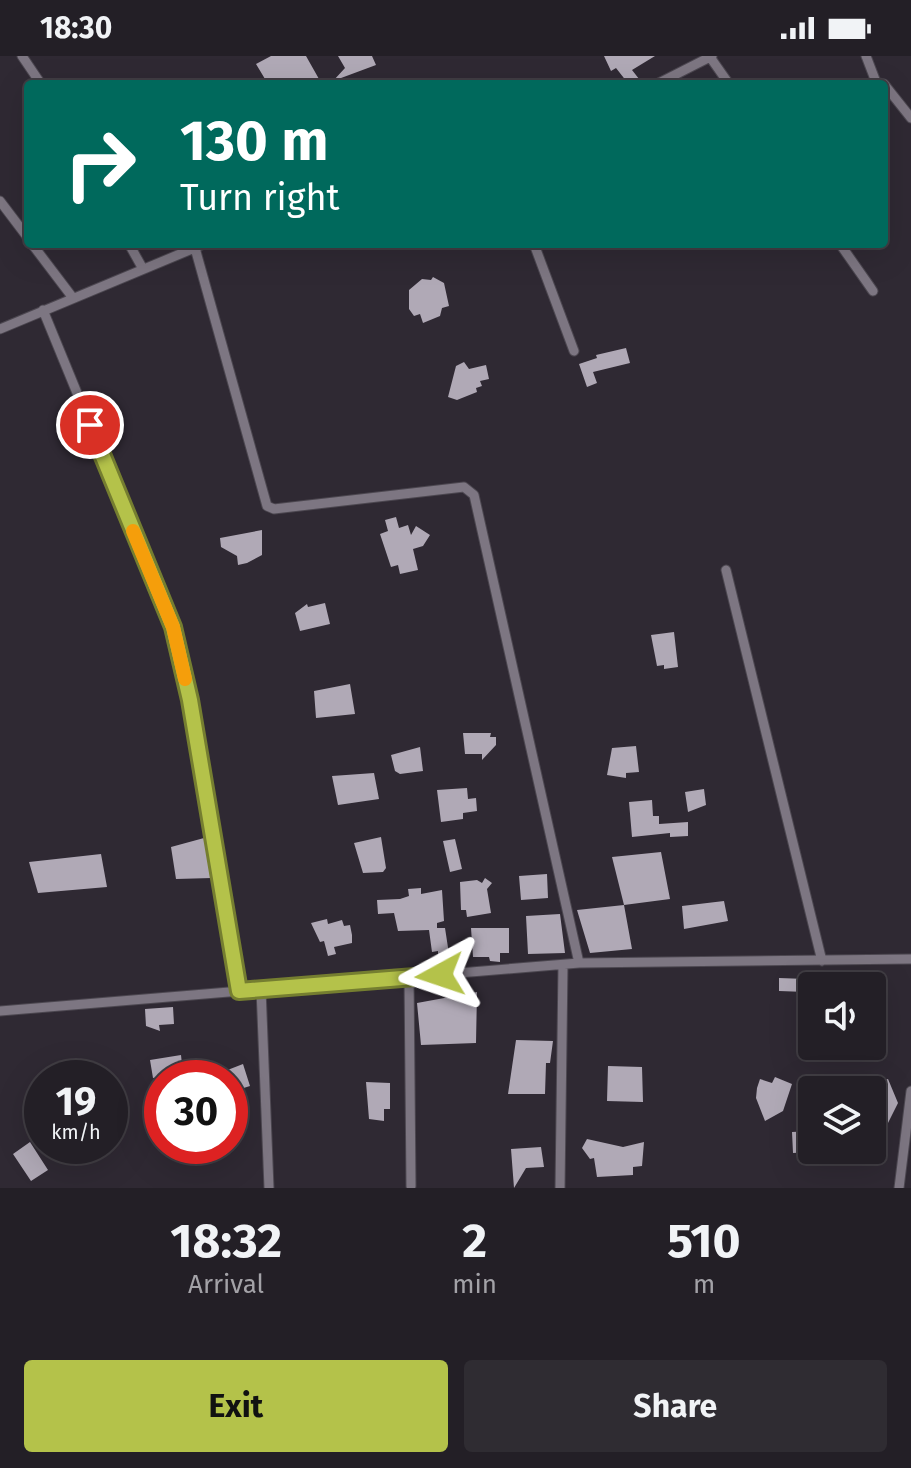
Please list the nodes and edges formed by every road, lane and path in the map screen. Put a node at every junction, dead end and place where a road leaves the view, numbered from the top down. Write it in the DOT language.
graph roads {
  1 [pos="22,56"];
  2 [pos="711,56"];
  3 [pos="866,56"];
  4 [pos="38,80"];
  5 [pos="665,80"];
  6 [pos="726,80"];
  7 [pos="875,80"];
  8 [pos="888,90"];
  9 [pos="911,118"];
  10 [pos="0,201"];
  11 [pos="24,233"];
  12 [pos="35,248"];
  13 [pos="131,248"];
  14 [pos="195,248"];
  15 [pos="201,248"];
  16 [pos="535,248"];
  17 [pos="843,248"];
  18 [pos="143,269"];
  19 [pos="873,291"];
  20 [pos="73,298"];
  21 [pos="43,310"];
  22 [pos="0,329"];
  23 [pos="574,351"];
  24 [pos="726,570"];
  25 [pos="911,959"];
  26 [pos="822,961"];
  27 [pos="579,963"];
  28 [pos="563,965"];
  29 [pos="409,977"];
  30 [pos="261,989"];
  31 [pos="239,991"];
  32 [pos="0,1011"];
  33 [pos="911,1091"];
  34 [pos="411,1186"];
  35 [pos="269,1188"];
  36 [pos="560,1188"];
  37 [pos="899,1188"];
  1 -- 4 [label="street"];
  2 -- 5 [label="street"];
  2 -- 6 [label="street"];
  3 -- 7 [label="street"];
  8 -- 9 [label="street"];
  10 -- 11 [label="street"];
  12 -- 20 [label="street"];
  13 -- 18 [label="street"];
  14 -- 18 [label="street"];
  15 -- 27 [label="street"];
  16 -- 23 [label="street"];
  17 -- 19 [label="street"];
  18 -- 20 [label="street"];
  20 -- 21 [label="street"];
  21 -- 22 [label="street"];
  21 -- 31 [label="street"];
  24 -- 26 [label="street"];
  25 -- 26 [label="street"];
  26 -- 27 [label="street"];
  27 -- 28 [label="street"];
  28 -- 29 [label="street"];
  28 -- 36 [label="street"];
  29 -- 30 [label="street"];
  29 -- 34 [label="street"];
  30 -- 31 [label="street"];
  30 -- 35 [label="street"];
  31 -- 32 [label="street"];
  33 -- 37 [label="street"];
}
